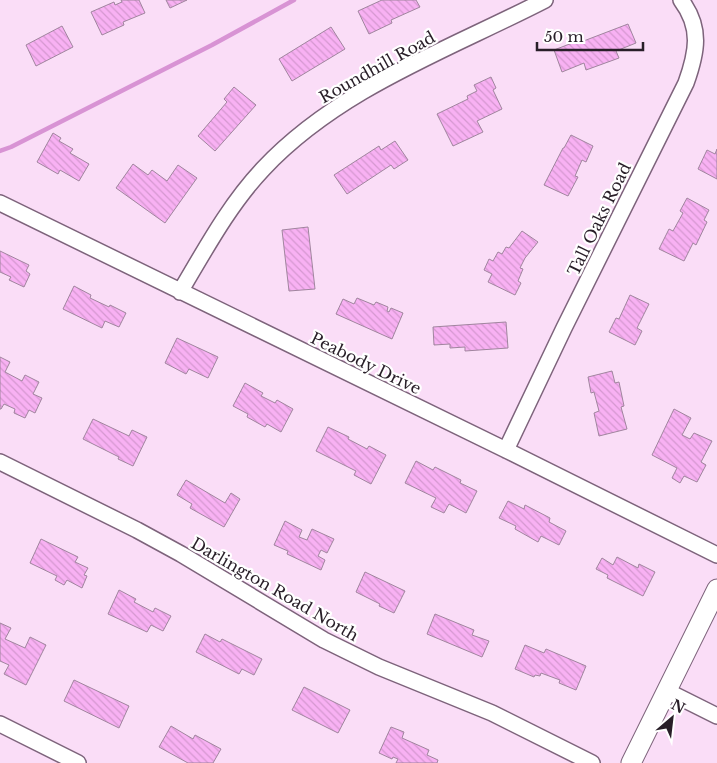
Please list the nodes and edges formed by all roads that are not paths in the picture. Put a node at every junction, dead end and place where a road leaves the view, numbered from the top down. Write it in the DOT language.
graph roads {
  1 [pos="545,0"];
  2 [pos="681,0"];
  3 [pos="0,203"];
  4 [pos="180,292"];
  5 [pos="506,450"];
  6 [pos="0,462"];
  7 [pos="717,555"];
  8 [pos="717,589"];
  9 [pos="666,691"];
  10 [pos="717,716"];
  11 [pos="0,724"];
  12 [pos="78,763"];
  13 [pos="592,763"];
  14 [pos="631,763"];
  1 -- 4 [label="street, Roundhill Road"];
  2 -- 5 [label="street, Tall Oaks Road"];
  3 -- 4 [label="street, Peabody Drive"];
  4 -- 5 [label="street, Peabody Drive"];
  5 -- 7 [label="street, Peabody Drive"];
  6 -- 13 [label="street, Darlington Road North"];
  8 -- 9 [label="street"];
  9 -- 10 [label="street"];
  9 -- 14 [label="street"];
  11 -- 12 [label="street"];
}
